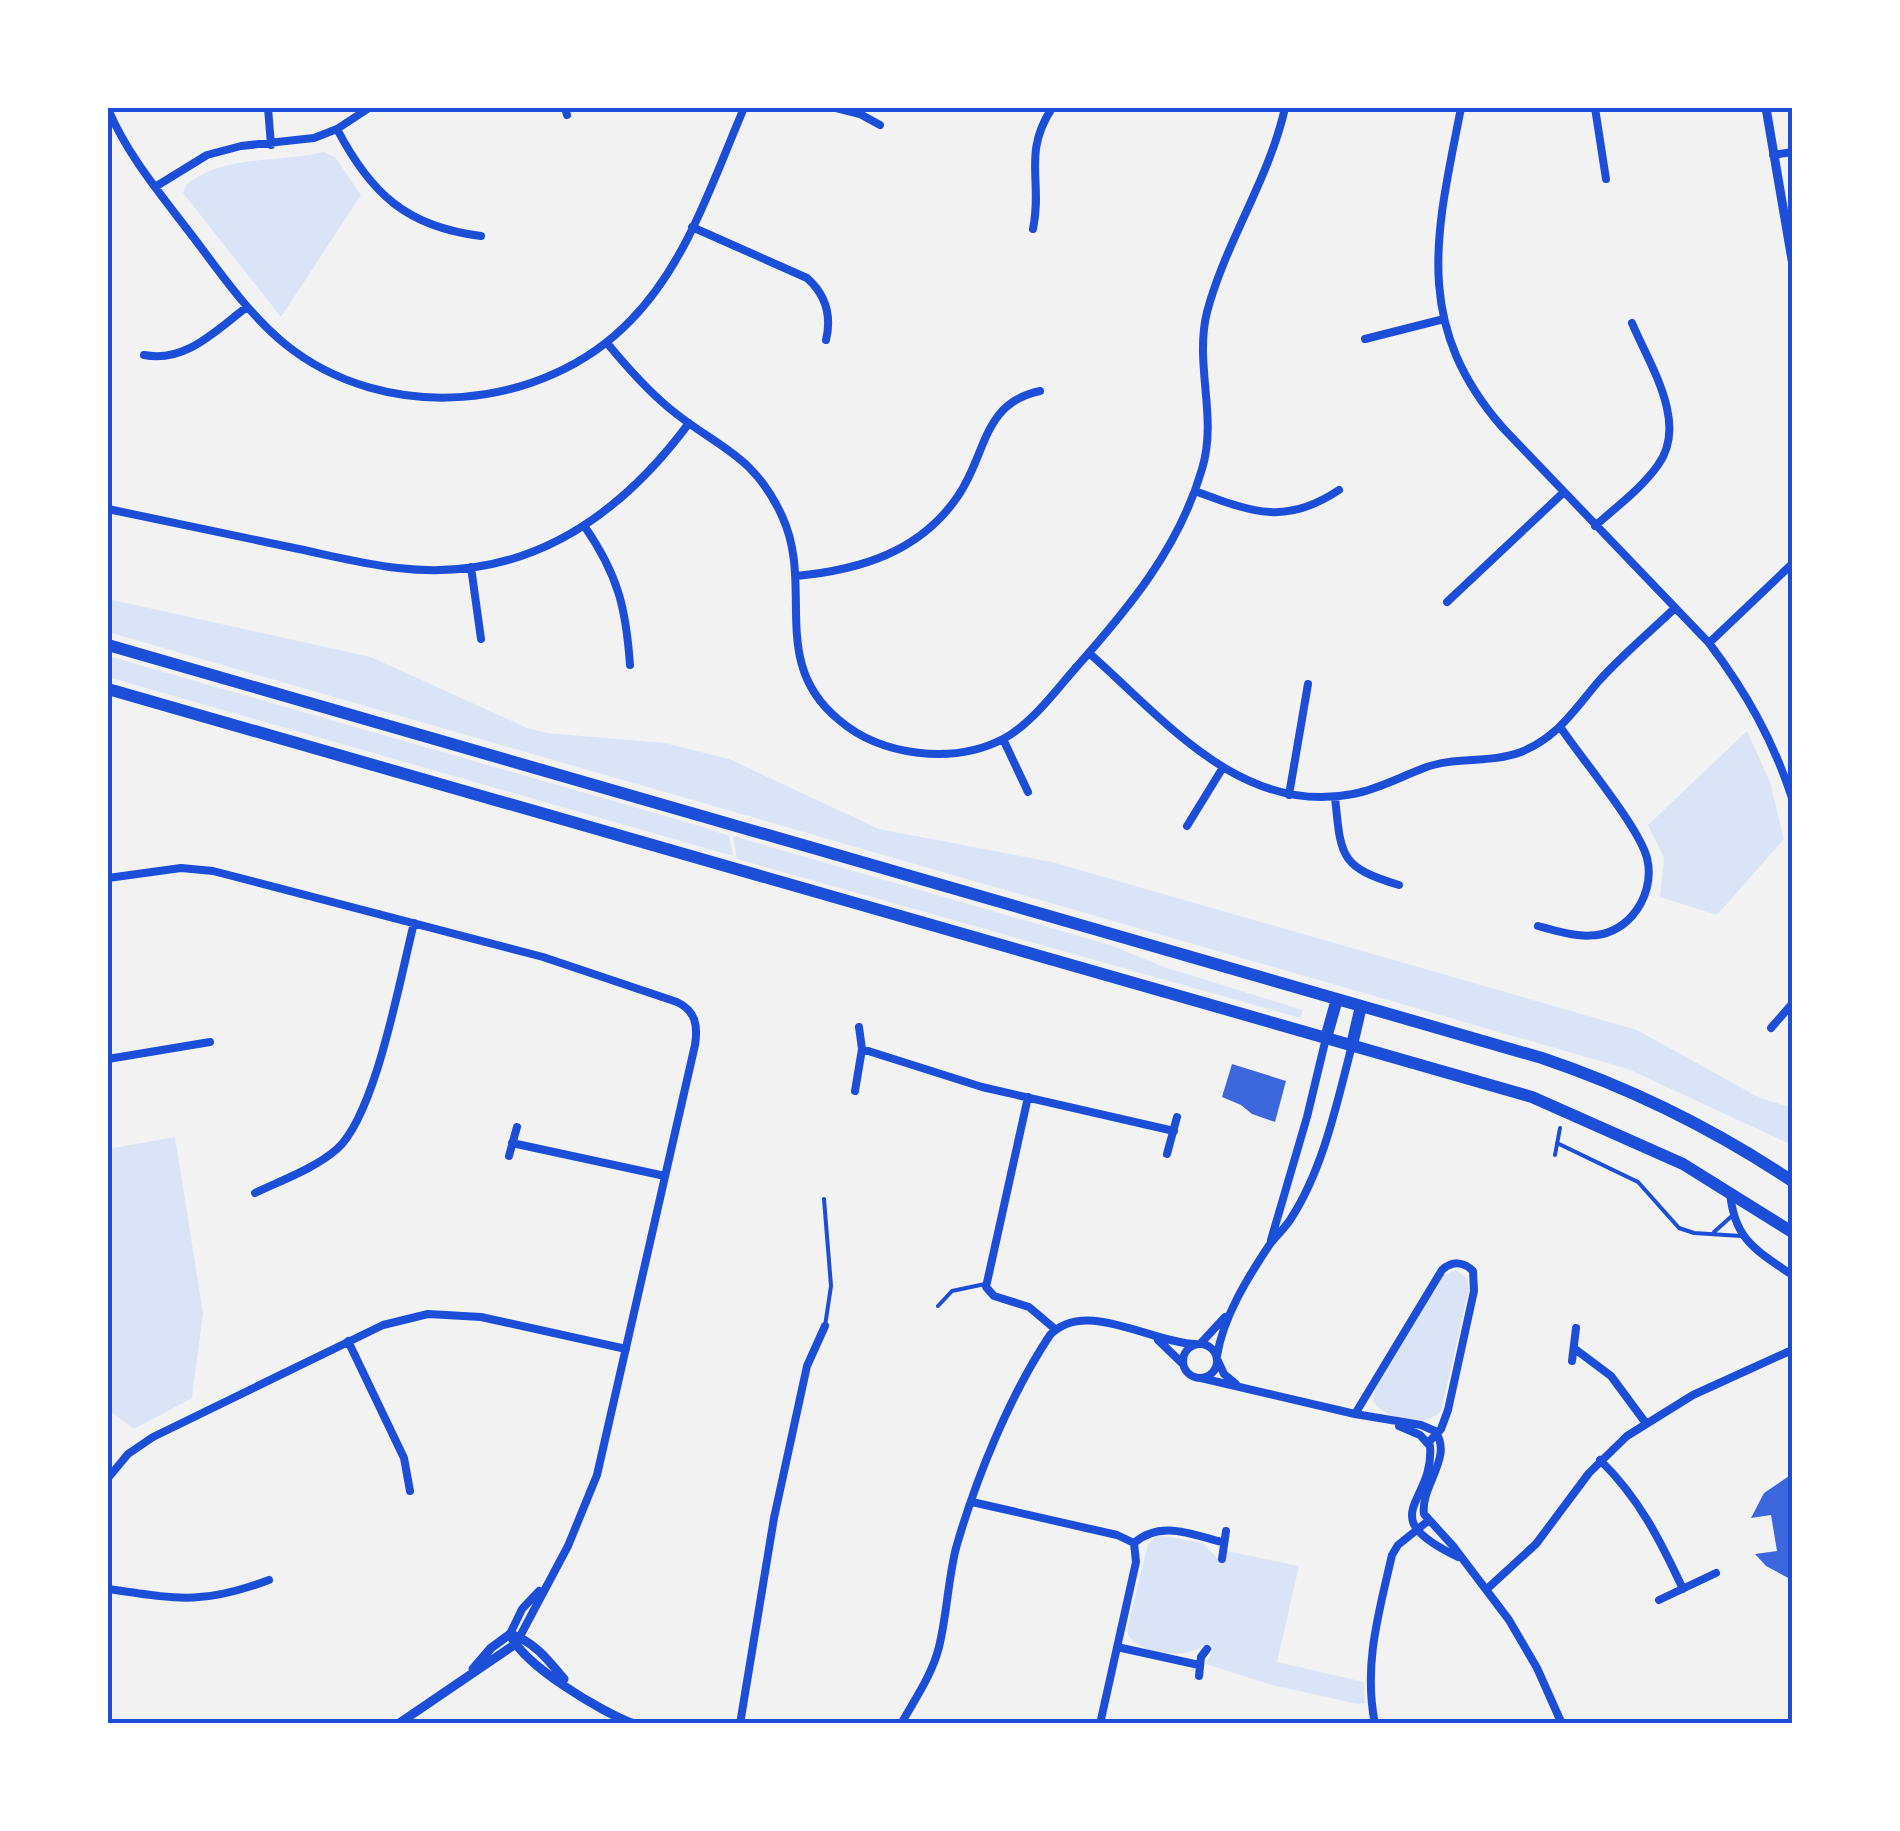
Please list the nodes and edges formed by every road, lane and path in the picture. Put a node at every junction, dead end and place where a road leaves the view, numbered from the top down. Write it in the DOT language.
graph roads {
  1 [pos="268,108"];
  2 [pos="369,108"];
  3 [pos="744,108"];
  4 [pos="836,108"];
  5 [pos="1052,108"];
  6 [pos="1285,108"];
  7 [pos="1461,108"];
  8 [pos="1595,108"];
  9 [pos="1766,108"];
  10 [pos="108,110"];
  11 [pos="880,125"];
  12 [pos="337,129"];
  13 [pos="271,144"];
  14 [pos="1792,152"];
  15 [pos="1773,155"];
  16 [pos="1606,179"];
  17 [pos="155,187"];
  18 [pos="692,227"];
  19 [pos="1033,228"];
  20 [pos="480,236"];
  21 [pos="1792,260"];
  22 [pos="247,307"];
  23 [pos="1444,319"];
  24 [pos="1632,323"];
  25 [pos="1366,339"];
  26 [pos="826,340"];
  27 [pos="607,342"];
  28 [pos="144,355"];
  29 [pos="1040,392"];
  30 [pos="689,423"];
  31 [pos="1339,490"];
  32 [pos="1196,491"];
  33 [pos="1564,492"];
  34 [pos="108,508"];
  35 [pos="1595,526"];
  36 [pos="586,527"];
  37 [pos="1792,564"];
  38 [pos="471,567"];
  39 [pos="796,576"];
  40 [pos="1447,602"];
  41 [pos="1676,608"];
  42 [pos="480,639"];
  43 [pos="108,644"];
  44 [pos="1709,644"];
  45 [pos="1089,653"];
  46 [pos="630,665"];
  47 [pos="1308,684"];
  48 [pos="108,689"];
  49 [pos="1561,728"];
  50 [pos="1003,739"];
  51 [pos="1222,769"];
  52 [pos="1789,778"];
  53 [pos="1028,792"];
  54 [pos="1289,794"];
  55 [pos="1335,797"];
  56 [pos="1792,798"];
  57 [pos="1188,826"];
  58 [pos="108,878"];
  59 [pos="1399,885"];
  60 [pos="414,923"];
  61 [pos="1538,926"];
  62 [pos="1337,999"];
  63 [pos="1792,1004"];
  64 [pos="1362,1006"];
  65 [pos="859,1027"];
  66 [pos="1771,1028"];
  67 [pos="1326,1038"];
  68 [pos="210,1042"];
  69 [pos="1352,1045"];
  70 [pos="862,1049"];
  71 [pos="108,1060"];
  72 [pos="855,1091"];
  73 [pos="1028,1097"];
  74 [pos="1177,1116"];
  75 [pos="516,1127"];
  76 [pos="1560,1128"];
  77 [pos="1174,1131"];
  78 [pos="1557,1142"];
  79 [pos="512,1143"];
  80 [pos="1167,1154"];
  81 [pos="1555,1155"];
  82 [pos="509,1156"];
  83 [pos="665,1176"];
  84 [pos="1792,1181"];
  85 [pos="1730,1191"];
  86 [pos="255,1193"];
  87 [pos="824,1199"];
  88 [pos="1733,1215"];
  89 [pos="1792,1232"];
  90 [pos="1710,1234"];
  91 [pos="1742,1237"];
  92 [pos="1270,1244"];
  93 [pos="1792,1275"];
  94 [pos="986,1284"];
  95 [pos="938,1306"];
  96 [pos="1229,1315"];
  97 [pos="826,1326"];
  98 [pos="1576,1328"];
  99 [pos="1056,1329"];
  100 [pos="1150,1335"];
  101 [pos="348,1341"];
  102 [pos="1198,1344"];
  103 [pos="1575,1348"];
  104 [pos="626,1349"];
  105 [pos="1792,1350"];
  106 [pos="1217,1358"];
  107 [pos="1572,1361"];
  108 [pos="1184,1364"];
  109 [pos="1201,1378"];
  110 [pos="1246,1389"];
  111 [pos="1355,1414"];
  112 [pos="1388,1421"];
  113 [pos="1646,1422"];
  114 [pos="1437,1433"];
  115 [pos="1428,1443"];
  116 [pos="1600,1460"];
  117 [pos="108,1478"];
  118 [pos="410,1491"];
  119 [pos="972,1502"];
  120 [pos="1428,1521"];
  121 [pos="1416,1530"];
  122 [pos="1226,1531"];
  123 [pos="1222,1542"];
  124 [pos="1134,1543"];
  125 [pos="1222,1558"];
  126 [pos="1462,1559"];
  127 [pos="1716,1573"];
  128 [pos="269,1580"];
  129 [pos="1487,1588"];
  130 [pos="1683,1588"];
  131 [pos="108,1589"];
  132 [pos="1659,1600"];
  133 [pos="515,1639"];
  134 [pos="1117,1646"];
  135 [pos="1207,1649"];
  136 [pos="1199,1665"];
  137 [pos="1199,1676"];
  138 [pos="398,1724"];
  139 [pos="634,1724"];
  140 [pos="740,1724"];
  141 [pos="902,1724"];
  142 [pos="1100,1724"];
  143 [pos="1375,1724"];
  144 [pos="1562,1724"];
  1 -- 13 [label="street"];
  2 -- 12 [label="street"];
  3 -- 18 [label="street"];
  4 -- 11 [label="street"];
  5 -- 19 [label="street"];
  6 -- 32 [label="street"];
  7 -- 23 [label="street"];
  8 -- 16 [label="street"];
  9 -- 15 [label="street"];
  10 -- 17 [label="street"];
  12 -- 13 [label="street"];
  12 -- 20 [label="street"];
  13 -- 17 [label="street"];
  14 -- 15 [label="street"];
  15 -- 21 [label="street"];
  17 -- 22 [label="street"];
  18 -- 26 [label="street"];
  18 -- 27 [label="street"];
  22 -- 27 [label="street"];
  22 -- 28 [label="street"];
  23 -- 25 [label="street"];
  23 -- 33 [label="street"];
  24 -- 35 [label="street"];
  27 -- 30 [label="street"];
  29 -- 39 [label="street"];
  30 -- 36 [label="street"];
  30 -- 39 [label="street"];
  31 -- 32 [label="street"];
  32 -- 45 [label="street"];
  33 -- 35 [label="street"];
  33 -- 40 [label="street"];
  34 -- 38 [label="street"];
  35 -- 41 [label="street"];
  36 -- 38 [label="street"];
  36 -- 46 [label="street"];
  37 -- 44 [label="street"];
  38 -- 42 [label="street"];
  39 -- 50 [label="street"];
  41 -- 44 [label="street"];
  41 -- 49 [label="street"];
  43 -- 62 [label="highway"];
  44 -- 52 [label="street"];
  45 -- 50 [label="street"];
  45 -- 51 [label="street"];
  47 -- 54 [label="street"];
  48 -- 67 [label="highway"];
  49 -- 55 [label="street"];
  49 -- 61 [label="street"];
  50 -- 53 [label="street"];
  51 -- 54 [label="street"];
  51 -- 57 [label="street"];
  52 -- 56 [label="street"];
  54 -- 55 [label="street"];
  55 -- 59 [label="street"];
  58 -- 60 [label="street"];
  60 -- 83 [label="street"];
  60 -- 86 [label="street"];
  62 -- 64 [label="highway"];
  62 -- 67 [label="highway"];
  63 -- 66 [label="street"];
  64 -- 69 [label="highway"];
  64 -- 84 [label="highway"];
  65 -- 70 [label="street"];
  67 -- 69 [label="highway"];
  67 -- 92 [label="street"];
  68 -- 71 [label="street"];
  69 -- 85 [label="highway"];
  69 -- 92 [label="street"];
  70 -- 72 [label="street"];
  70 -- 73 [label="street"];
  73 -- 77 [label="street"];
  73 -- 94 [label="street"];
  74 -- 77 [label="street"];
  75 -- 79 [label="street"];
  76 -- 78 [label="lane"];
  77 -- 80 [label="street"];
  78 -- 81 [label="lane"];
  78 -- 90 [label="lane"];
  79 -- 82 [label="street"];
  79 -- 83 [label="street"];
  83 -- 104 [label="street"];
  85 -- 88 [label="street"];
  85 -- 89 [label="highway"];
  87 -- 97 [label="lane"];
  88 -- 90 [label="lane"];
  88 -- 91 [label="street"];
  90 -- 91 [label="lane"];
  91 -- 93 [label="street"];
  92 -- 96 [label="street"];
  94 -- 95 [label="lane"];
  94 -- 99 [label="street"];
  96 -- 102 [label="street"];
  96 -- 106 [label="street"];
  97 -- 140 [label="street"];
  98 -- 103 [label="street"];
  99 -- 100 [label="street"];
  99 -- 119 [label="street"];
  100 -- 102 [label="street"];
  100 -- 108 [label="street"];
  101 -- 104 [label="street"];
  101 -- 117 [label="street"];
  101 -- 118 [label="street"];
  102 -- 106 [label="street"];
  102 -- 108 [label="street"];
  103 -- 107 [label="street"];
  103 -- 113 [label="street"];
  104 -- 133 [label="street"];
  105 -- 113 [label="street"];
  106 -- 109 [label="street"];
  106 -- 110 [label="street"];
  108 -- 109 [label="street"];
  109 -- 110 [label="street"];
  110 -- 111 [label="street"];
  111 -- 112 [label="street"];
  111 -- 114 [label="street"];
  112 -- 114 [label="street"];
  112 -- 115 [label="street"];
  113 -- 116 [label="street"];
  114 -- 115 [label="street"];
  114 -- 120 [label="street"];
  115 -- 121 [label="street"];
  116 -- 129 [label="street"];
  116 -- 130 [label="street"];
  119 -- 124 [label="street"];
  119 -- 141 [label="street"];
  120 -- 121 [label="street"];
  120 -- 126 [label="street"];
  121 -- 126 [label="street"];
  121 -- 143 [label="street"];
  122 -- 123 [label="street"];
  123 -- 124 [label="street"];
  123 -- 125 [label="street"];
  124 -- 134 [label="street"];
  126 -- 129 [label="street"];
  127 -- 130 [label="street"];
  128 -- 131 [label="street"];
  129 -- 144 [label="street"];
  130 -- 132 [label="street"];
  133 -- 138 [label="street"];
  133 -- 139 [label="street"];
  134 -- 136 [label="street"];
  134 -- 142 [label="street"];
  135 -- 136 [label="street"];
  136 -- 137 [label="street"];
}
